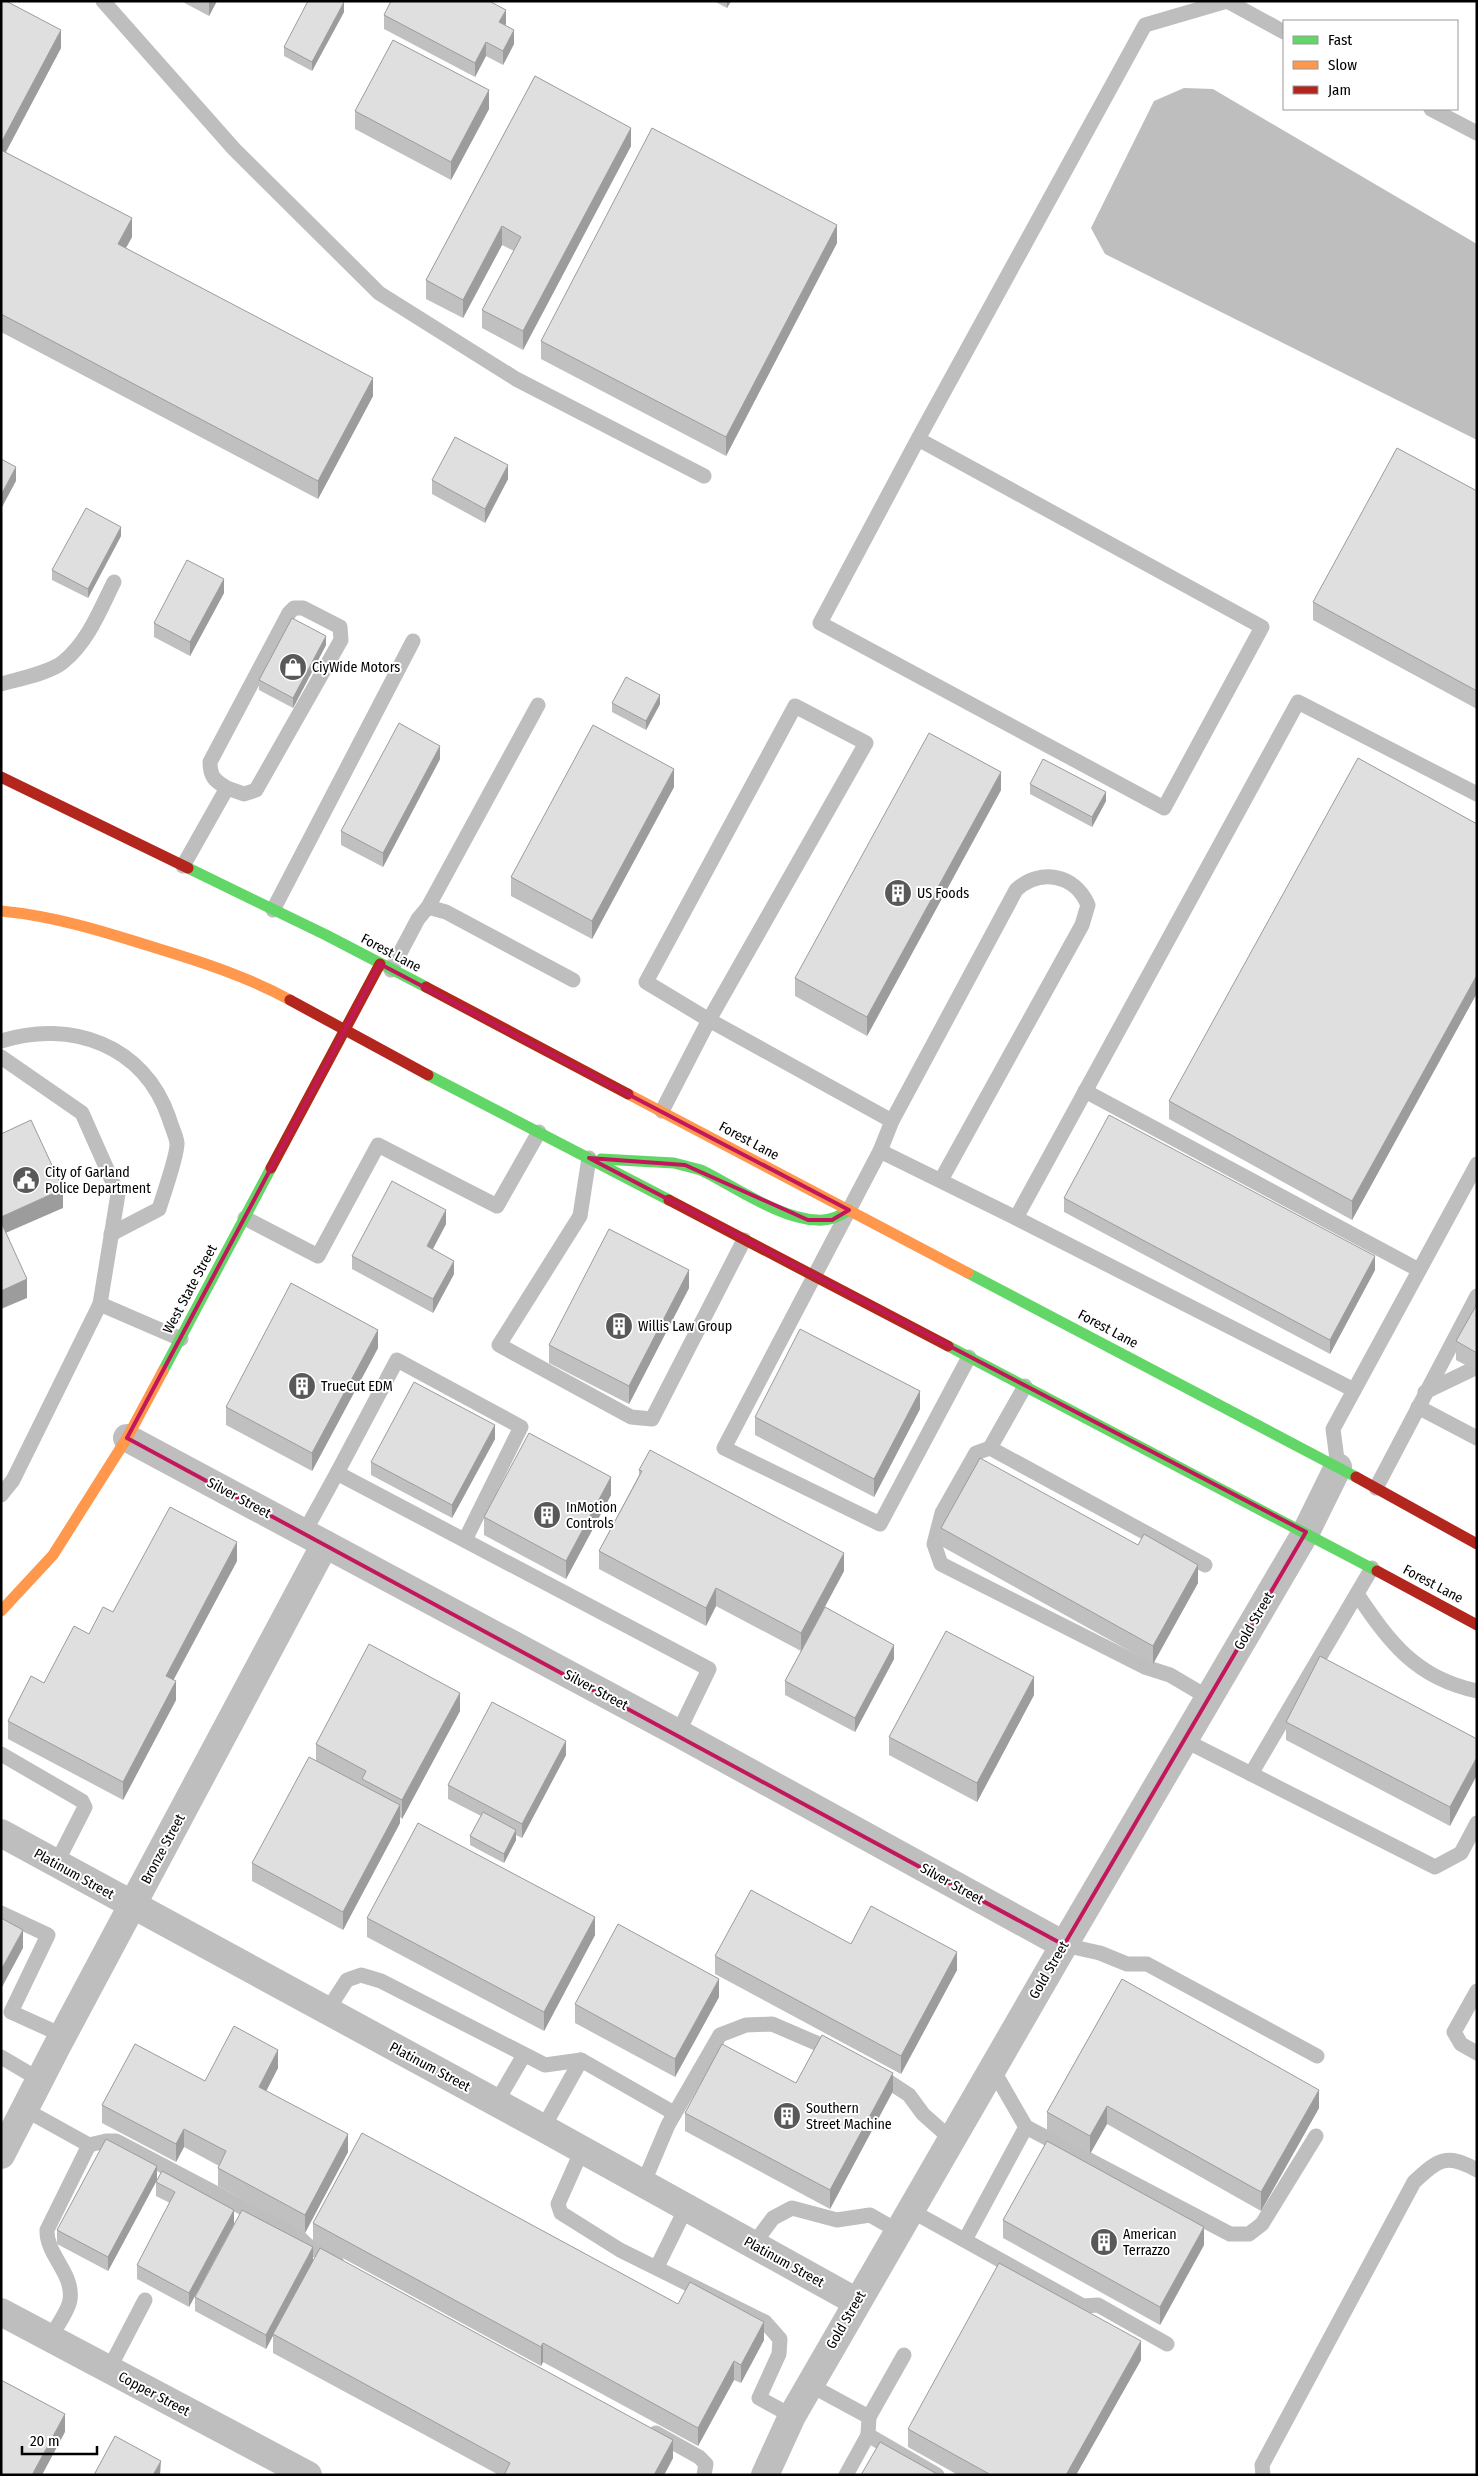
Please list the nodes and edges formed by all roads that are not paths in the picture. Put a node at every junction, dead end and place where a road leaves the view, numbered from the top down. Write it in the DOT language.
graph roads {
  1 [pos="103,1"];
  2 [pos="1283,31"];
  3 [pos="1433,110"];
  4 [pos="1477,133"];
  5 [pos="918,439"];
  6 [pos="704,476"];
  7 [pos="114,582"];
  8 [pos="413,641"];
  9 [pos="1,684"];
  10 [pos="538,705"];
  11 [pos="1,778"];
  12 [pos="228,788"];
  13 [pos="1477,794"];
  14 [pos="183,866"];
  15 [pos="428,908"];
  16 [pos="273,910"];
  17 [pos="1,911"];
  18 [pos="385,967"];
  19 [pos="573,980"];
  20 [pos="709,1020"];
  21 [pos="344,1030"];
  22 [pos="1,1042"];
  23 [pos="1,1057"];
  24 [pos="1085,1091"];
  25 [pos="662,1112"];
  26 [pos="892,1121"];
  27 [pos="539,1132"];
  28 [pos="880,1151"];
  29 [pos="589,1158"];
  30 [pos="1477,1164"];
  31 [pos="941,1180"];
  32 [pos="849,1210"];
  33 [pos="245,1218"];
  34 [pos="1016,1218"];
  35 [pos="111,1234"];
  36 [pos="744,1240"];
  37 [pos="1419,1270"];
  38 [pos="816,1276"];
  39 [pos="1477,1296"];
  40 [pos="100,1304"];
  41 [pos="181,1340"];
  42 [pos="970,1357"];
  43 [pos="1473,1369"];
  44 [pos="1025,1386"];
  45 [pos="1354,1390"];
  46 [pos="1425,1392"];
  47 [pos="1418,1407"];
  48 [pos="127,1438"];
  49 [pos="1477,1438"];
  50 [pos="990,1448"];
  51 [pos="1338,1467"];
  52 [pos="337,1473"];
  53 [pos="1376,1488"];
  54 [pos="1,1495"];
  55 [pos="1306,1532"];
  56 [pos="314,1539"];
  57 [pos="465,1540"];
  58 [pos="1477,1544"];
  59 [pos="1205,1566"];
  60 [pos="1372,1568"];
  61 [pos="1357,1594"];
  62 [pos="1,1611"];
  63 [pos="1477,1625"];
  64 [pos="1477,1690"];
  65 [pos="1209,1698"];
  66 [pos="678,1733"];
  67 [pos="1184,1740"];
  68 [pos="1,1754"];
  69 [pos="1251,1774"];
  70 [pos="1477,1823"];
  71 [pos="1,1833"];
  72 [pos="56,1864"];
  73 [pos="132,1906"];
  74 [pos="1,1913"];
  75 [pos="1064,1945"];
  76 [pos="1477,1991"];
  77 [pos="327,2011"];
  78 [pos="62,2035"];
  79 [pos="1477,2052"];
  80 [pos="524,2055"];
  81 [pos="1317,2056"];
  82 [pos="1,2057"];
  83 [pos="847,2057"];
  84 [pos="581,2060"];
  85 [pos="862,2066"];
  86 [pos="992,2068"];
  87 [pos="40,2080"];
  88 [pos="496,2103"];
  89 [pos="24,2109"];
  90 [pos="674,2113"];
  91 [pos="1026,2127"];
  92 [pos="544,2128"];
  93 [pos="1316,2136"];
  94 [pos="951,2139"];
  95 [pos="89,2145"];
  96 [pos="582,2150"];
  97 [pos="1,2155"];
  98 [pos="1477,2170"];
  99 [pos="643,2184"];
  100 [pos="686,2208"];
  101 [pos="904,2221"];
  102 [pos="965,2240"];
  103 [pos="753,2245"];
  104 [pos="657,2267"];
  105 [pos="350,2268"];
  106 [pos="145,2300"];
  107 [pos="857,2302"];
  108 [pos="1,2312"];
  109 [pos="50,2338"];
  110 [pos="1167,2344"];
  111 [pos="904,2355"];
  112 [pos="109,2370"];
  113 [pos="810,2385"];
  114 [pos="792,2416"];
  115 [pos="869,2417"];
  116 [pos="641,2425"];
  117 [pos="868,2435"];
  118 [pos="308,2475"];
  119 [pos="704,2475"];
  120 [pos="765,2475"];
  121 [pos="846,2475"];
  122 [pos="938,2475"];
  123 [pos="1263,2475"];
  1 -- 6 [label="lane"];
  2 -- 5 [label="lane"];
  3 -- 4 [label="lane"];
  5 -- 5 [label="lane"];
  7 -- 9 [label="lane"];
  8 -- 16 [label="lane"];
  10 -- 15 [label="lane"];
  11 -- 14 [label="main road, Forest Lane"];
  12 -- 12 [label="lane"];
  12 -- 14 [label="lane"];
  13 -- 24 [label="lane"];
  14 -- 16 [label="main road, Forest Lane"];
  15 -- 18 [label="lane"];
  15 -- 19 [label="lane"];
  16 -- 18 [label="main road, Forest Lane"];
  17 -- 21 [label="main road, Forest Lane"];
  18 -- 21 [label="main road, West State Street"];
  18 -- 25 [label="main road, Forest Lane"];
  20 -- 20 [label="lane"];
  20 -- 25 [label="lane"];
  20 -- 26 [label="lane"];
  21 -- 27 [label="main road, Forest Lane"];
  21 -- 33 [label="main road, West State Street"];
  22 -- 35 [label="lane"];
  23 -- 35 [label="lane"];
  24 -- 34 [label="lane"];
  24 -- 37 [label="lane"];
  25 -- 32 [label="main road, Forest Lane"];
  26 -- 28 [label="lane"];
  26 -- 31 [label="lane"];
  27 -- 29 [label="main road, Forest Lane"];
  27 -- 33 [label="lane"];
  28 -- 31 [label="lane"];
  28 -- 32 [label="lane"];
  29 -- 32 [label="main road"];
  29 -- 36 [label="main road, Forest Lane"];
  29 -- 36 [label="lane"];
  30 -- 37 [label="lane"];
  31 -- 34 [label="lane"];
  32 -- 38 [label="lane"];
  32 -- 51 [label="main road, Forest Lane"];
  33 -- 41 [label="main road, West State Street"];
  34 -- 45 [label="lane"];
  35 -- 40 [label="lane"];
  36 -- 38 [label="main road, Forest Lane"];
  37 -- 45 [label="lane"];
  38 -- 42 [label="main road, Forest Lane"];
  38 -- 42 [label="lane"];
  39 -- 46 [label="lane"];
  40 -- 41 [label="lane"];
  40 -- 54 [label="lane"];
  41 -- 48 [label="main road, West State Street"];
  42 -- 44 [label="main road, Forest Lane"];
  43 -- 46 [label="lane"];
  44 -- 50 [label="lane"];
  44 -- 55 [label="main road, Forest Lane"];
  45 -- 51 [label="lane"];
  46 -- 47 [label="lane"];
  47 -- 49 [label="lane"];
  47 -- 53 [label="lane"];
  48 -- 56 [label="street, Silver Street"];
  48 -- 62 [label="main road, West State Street"];
  50 -- 59 [label="lane"];
  50 -- 65 [label="lane"];
  51 -- 53 [label="main road, Forest Lane"];
  51 -- 55 [label="street, Gold Street"];
  52 -- 56 [label="lane"];
  52 -- 57 [label="lane"];
  52 -- 57 [label="lane"];
  53 -- 58 [label="main road, Forest Lane"];
  55 -- 60 [label="main road, Forest Lane"];
  55 -- 65 [label="street, Gold Street"];
  56 -- 66 [label="street, Silver Street"];
  56 -- 73 [label="street, Bronze Street"];
  57 -- 66 [label="lane"];
  60 -- 61 [label="lane"];
  60 -- 63 [label="main road, Forest Lane"];
  61 -- 64 [label="lane"];
  61 -- 69 [label="lane"];
  65 -- 67 [label="street, Gold Street"];
  66 -- 75 [label="street, Silver Street"];
  67 -- 69 [label="lane"];
  67 -- 75 [label="street, Gold Street"];
  68 -- 72 [label="lane"];
  69 -- 70 [label="lane"];
  71 -- 72 [label="street, Platinum Street"];
  72 -- 73 [label="street, Platinum Street"];
  73 -- 77 [label="street, Platinum Street"];
  73 -- 78 [label="street, Bronze Street"];
  74 -- 78 [label="lane"];
  75 -- 81 [label="lane"];
  75 -- 86 [label="street, Gold Street"];
  76 -- 79 [label="lane"];
  77 -- 80 [label="lane"];
  77 -- 88 [label="street, Platinum Street"];
  78 -- 87 [label="street, Bronze Street"];
  80 -- 84 [label="lane"];
  80 -- 88 [label="lane"];
  82 -- 87 [label="lane"];
  83 -- 90 [label="lane"];
  84 -- 90 [label="lane"];
  84 -- 92 [label="lane"];
  85 -- 94 [label="lane"];
  86 -- 91 [label="lane"];
  86 -- 94 [label="street, Gold Street"];
  87 -- 89 [label="street, Bronze Street"];
  88 -- 92 [label="street, Platinum Street"];
  89 -- 95 [label="lane"];
  89 -- 97 [label="street, Bronze Street"];
  90 -- 99 [label="lane"];
  91 -- 93 [label="lane"];
  91 -- 102 [label="lane"];
  92 -- 96 [label="street, Platinum Street"];
  94 -- 101 [label="street, Gold Street"];
  95 -- 105 [label="lane"];
  95 -- 109 [label="lane"];
  96 -- 99 [label="street, Platinum Street"];
  96 -- 104 [label="lane"];
  98 -- 123 [label="lane"];
  99 -- 100 [label="street, Platinum Street"];
  100 -- 103 [label="street, Platinum Street"];
  100 -- 104 [label="lane"];
  101 -- 102 [label="lane"];
  101 -- 103 [label="lane"];
  101 -- 107 [label="street, Gold Street"];
  102 -- 110 [label="lane"];
  103 -- 107 [label="street, Platinum Street"];
  104 -- 114 [label="lane"];
  106 -- 112 [label="lane"];
  107 -- 113 [label="street, Gold Street"];
  108 -- 109 [label="street, Copper Street"];
  109 -- 112 [label="street, Copper Street"];
  111 -- 115 [label="lane"];
  112 -- 118 [label="street, Copper Street"];
  113 -- 114 [label="street, Gold Street"];
  113 -- 115 [label="lane"];
  114 -- 120 [label="street, Gold Street"];
  115 -- 117 [label="lane"];
  116 -- 119 [label="lane"];
  117 -- 121 [label="lane"];
  117 -- 122 [label="lane"];
}
